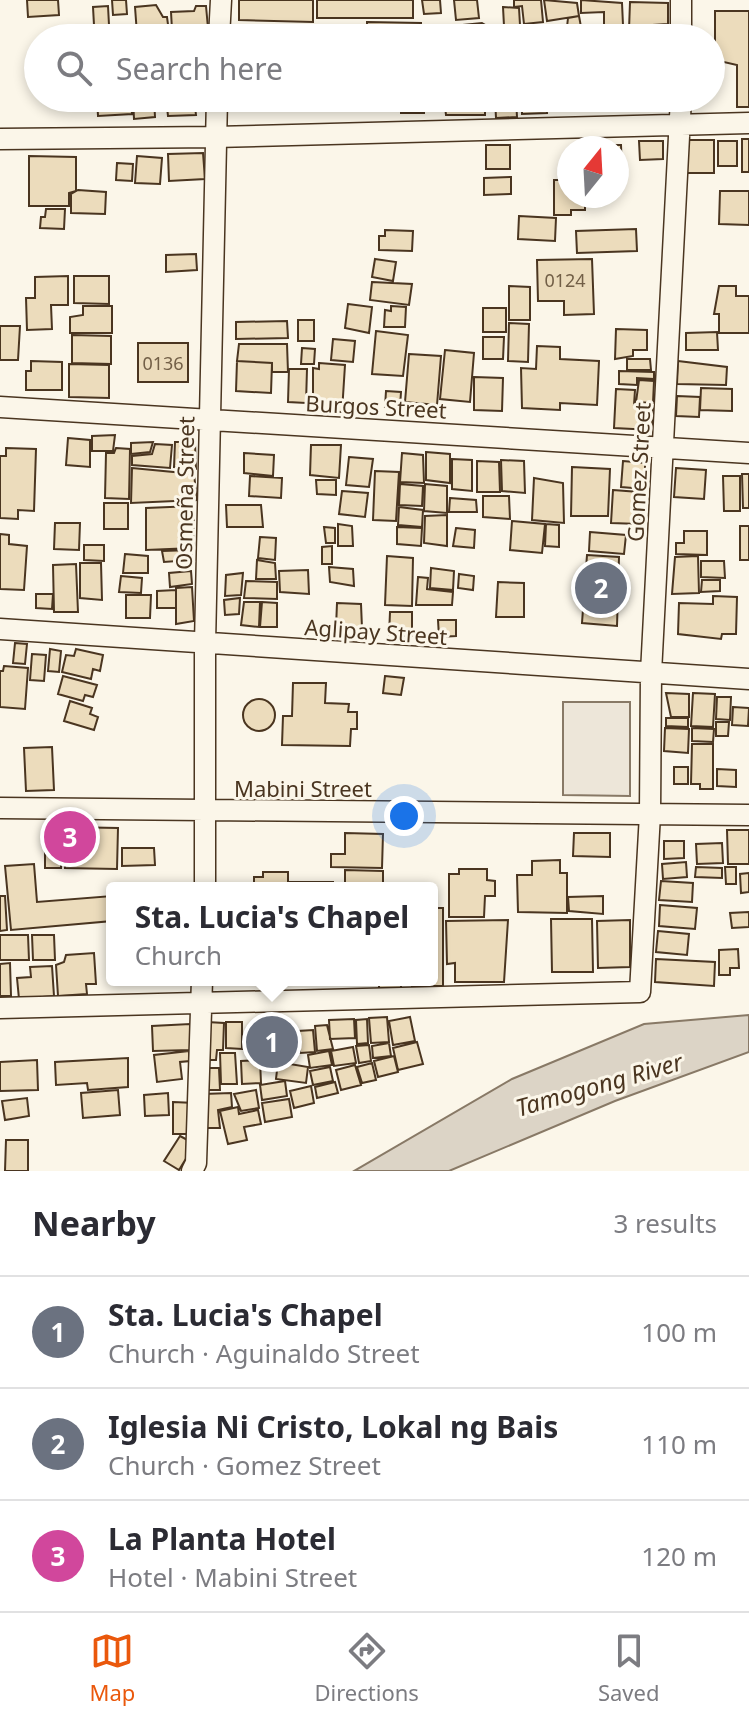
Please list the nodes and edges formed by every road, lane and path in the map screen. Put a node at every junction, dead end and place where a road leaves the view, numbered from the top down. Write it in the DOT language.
graph roads {
  1 [pos="221,0"];
  2 [pos="681,0"];
  3 [pos="220,24"];
  4 [pos="681,24"];
  5 [pos="216,112"];
  6 [pos="680,112"];
  7 [pos="680,123"];
  8 [pos="749,123"];
  9 [pos="215,137"];
  10 [pos="0,139"];
  11 [pos="0,407"];
  12 [pos="210,421"];
  13 [pos="663,446"];
  14 [pos="749,453"];
  15 [pos="0,629"];
  16 [pos="205,644"];
  17 [pos="651,673"];
  18 [pos="749,679"];
  19 [pos="0,808"];
  20 [pos="208,812"];
  21 [pos="650,814"];
  22 [pos="749,815"];
  23 [pos="205,882"];
  24 [pos="202,986"];
  25 [pos="202,1003"];
  26 [pos="0,1008"];
  27 [pos="192,1171"];
  1 -- 3 [label="street"];
  2 -- 4 [label="street"];
  5 -- 9 [label="street, Osmeña Street"];
  6 -- 7 [label="street, Gomez Street"];
  7 -- 8 [label="street"];
  7 -- 9 [label="street"];
  7 -- 13 [label="street, Gomez Street"];
  9 -- 10 [label="street"];
  9 -- 12 [label="street, Osmeña Street"];
  11 -- 12 [label="street, Burgos Street"];
  12 -- 13 [label="street, Burgos Street"];
  12 -- 16 [label="street, Osmeña Street"];
  13 -- 14 [label="street, Burgos Street"];
  13 -- 17 [label="street, Gomez Street"];
  15 -- 16 [label="street, Aglipay Street"];
  16 -- 17 [label="street, Aglipay Street"];
  16 -- 20 [label="street, Osmeña Street"];
  17 -- 18 [label="street, Aglipay Street"];
  17 -- 21 [label="street, Gomez Street"];
  19 -- 20 [label="street, Mabini Street"];
  20 -- 21 [label="street, Mabini Street"];
  20 -- 23 [label="street, Osmeña Street"];
  21 -- 22 [label="street, Mabini Street"];
  21 -- 25 [label="street, Gomez Street"];
  24 -- 25 [label="street"];
  25 -- 26 [label="street"];
  25 -- 27 [label="street"];
}
